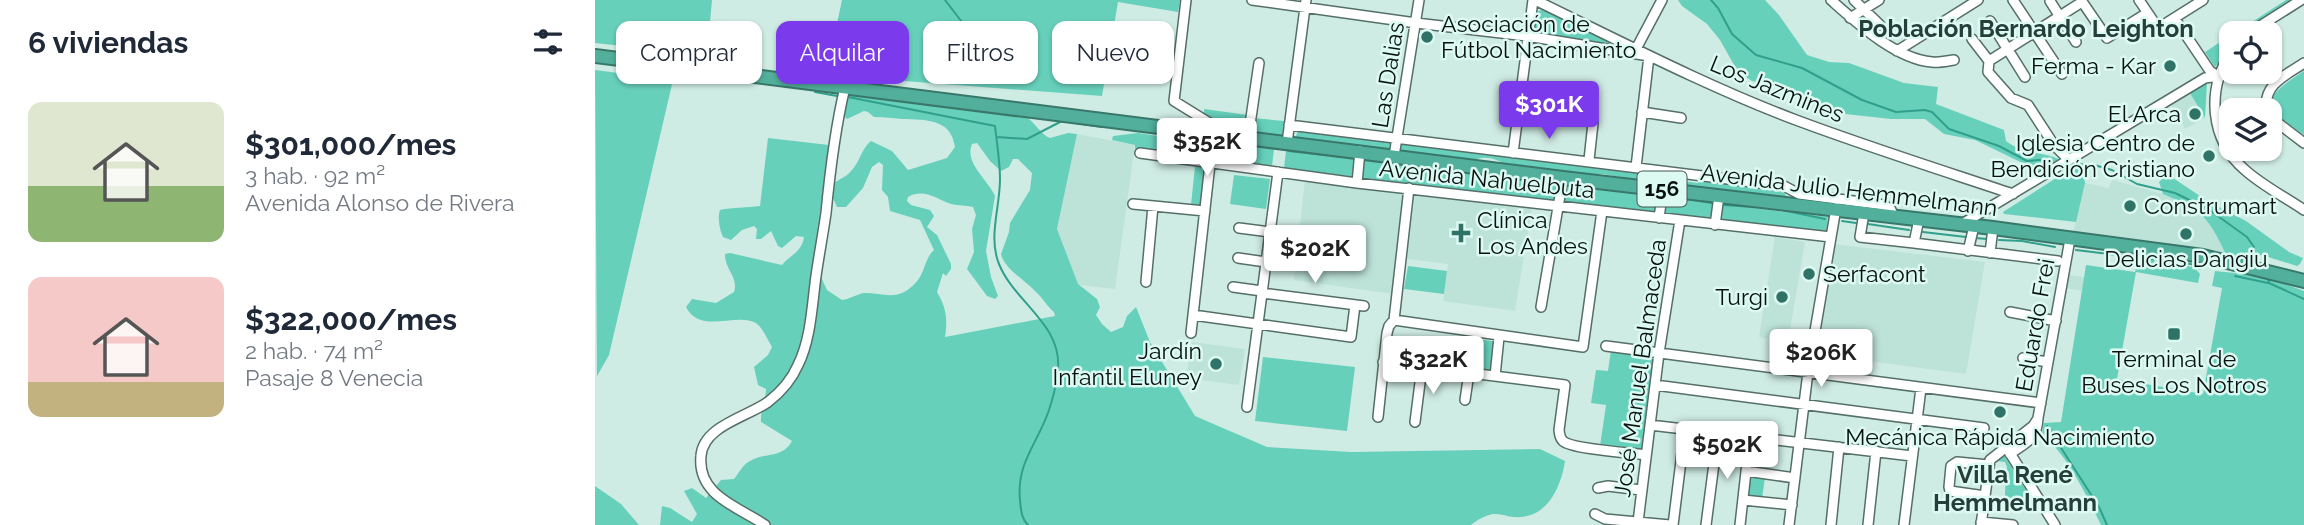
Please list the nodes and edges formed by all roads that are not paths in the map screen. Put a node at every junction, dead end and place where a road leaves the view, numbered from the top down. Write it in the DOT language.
graph roads {
  1 [pos="1186,0"];
  2 [pos="1252,0"];
  3 [pos="1419,0"];
  4 [pos="1534,0"];
  5 [pos="1662,0"];
  6 [pos="1831,0"];
  7 [pos="1854,0"];
  8 [pos="1879,0"];
  9 [pos="1979,0"];
  10 [pos="2013,0"];
  11 [pos="2139,0"];
  12 [pos="2301,0"];
  13 [pos="2050,1"];
  14 [pos="2081,1"];
  15 [pos="2199,1"];
  16 [pos="1305,4"];
  17 [pos="1864,9"];
  18 [pos="2147,13"];
  19 [pos="2060,16"];
  20 [pos="1850,18"];
  21 [pos="2175,19"];
  22 [pos="1990,21"];
  23 [pos="2268,21"];
  24 [pos="1416,23"];
  25 [pos="1880,25"];
  26 [pos="2034,33"];
  27 [pos="1527,36"];
  28 [pos="1972,39"];
  29 [pos="2076,42"];
  30 [pos="1636,49"];
  31 [pos="2008,49"];
  32 [pos="1897,51"];
  33 [pos="595,56"];
  34 [pos="1649,56"];
  35 [pos="1954,60"];
  36 [pos="1989,61"];
  37 [pos="1259,63"];
  38 [pos="2304,63"];
  39 [pos="2062,74"];
  40 [pos="2219,76"];
  41 [pos="2025,77"];
  42 [pos="845,87"];
  43 [pos="2266,98"];
  44 [pos="1642,112"];
  45 [pos="1681,118"];
  46 [pos="1593,123"];
  47 [pos="1289,125"];
  48 [pos="2282,126"];
  49 [pos="1229,136"];
  50 [pos="1398,137"];
  51 [pos="1248,138"];
  52 [pos="1287,143"];
  53 [pos="2304,143"];
  54 [pos="1360,151"];
  55 [pos="1140,153"];
  56 [pos="1513,153"];
  57 [pos="1394,156"];
  58 [pos="1588,160"];
  59 [pos="2069,160"];
  60 [pos="1210,164"];
  61 [pos="1636,167"];
  62 [pos="1278,172"];
  63 [pos="1563,178"];
  64 [pos="1357,183"];
  65 [pos="1409,188"];
  66 [pos="1663,189"];
  67 [pos="2014,194"];
  68 [pos="1719,196"];
  69 [pos="1133,204"];
  70 [pos="1559,205"];
  71 [pos="1153,206"];
  72 [pos="1836,208"];
  73 [pos="2304,210"];
  74 [pos="1205,211"];
  75 [pos="1602,211"];
  76 [pos="1864,212"];
  77 [pos="1894,216"];
  78 [pos="1659,218"];
  79 [pos="1919,219"];
  80 [pos="1680,220"];
  81 [pos="1715,225"];
  82 [pos="1968,225"];
  83 [pos="1240,228"];
  84 [pos="1993,228"];
  85 [pos="1270,232"];
  86 [pos="1831,237"];
  87 [pos="2070,239"];
  88 [pos="1914,243"];
  89 [pos="1968,251"];
  90 [pos="1990,253"];
  91 [pos="1238,258"];
  92 [pos="2059,261"];
  93 [pos="1266,262"];
  94 [pos="2304,281"];
  95 [pos="1146,282"];
  96 [pos="1233,287"];
  97 [pos="1262,292"];
  98 [pos="1541,307"];
  99 [pos="2010,312"];
  100 [pos="1193,314"];
  101 [pos="1394,320"];
  102 [pos="2056,321"];
  103 [pos="1258,324"];
  104 [pos="1191,333"];
  105 [pos="1499,337"];
  106 [pos="1606,346"];
  107 [pos="1659,353"];
  108 [pos="2022,358"];
  109 [pos="1383,362"];
  110 [pos="2048,362"];
  111 [pos="1422,367"];
  112 [pos="1808,372"];
  113 [pos="1469,373"];
  114 [pos="1495,376"];
  115 [pos="1655,385"];
  116 [pos="1921,388"];
  117 [pos="1465,400"];
  118 [pos="2041,403"];
  119 [pos="1804,405"];
  120 [pos="1247,407"];
  121 [pos="1378,416"];
  122 [pos="1917,420"];
  123 [pos="1415,422"];
  124 [pos="1650,425"];
  125 [pos="1983,428"];
  126 [pos="1685,429"];
  127 [pos="1718,433"];
  128 [pos="1750,436"];
  129 [pos="1799,442"];
  130 [pos="1839,447"];
  131 [pos="2008,450"];
  132 [pos="1877,452"];
  133 [pos="1646,455"];
  134 [pos="1912,456"];
  135 [pos="1989,465"];
  136 [pos="1746,471"];
  137 [pos="1795,478"];
  138 [pos="1598,488"];
  139 [pos="1641,490"];
  140 [pos="1985,496"];
  141 [pos="1743,500"];
  142 [pos="1792,505"];
  143 [pos="1595,513"];
  144 [pos="1638,522"];
  145 [pos="1981,523"];
  146 [pos="765,525"];
  147 [pos="1672,525"];
  148 [pos="1706,525"];
  149 [pos="1740,525"];
  150 [pos="1789,525"];
  151 [pos="1831,525"];
  152 [pos="1868,525"];
  153 [pos="1904,525"];
  154 [pos="2013,525"];
  155 [pos="2055,525"];
  1 -- 49 [label="street"];
  2 -- 16 [label="street"];
  3 -- 24 [label="street, Las Dalias"];
  4 -- 27 [label="street"];
  4 -- 30 [label="street, Los Jazmines"];
  5 -- 30 [label="street"];
  6 -- 20 [label="street"];
  7 -- 17 [label="street"];
  8 -- 17 [label="street"];
  9 -- 32 [label="street"];
  10 -- 26 [label="street"];
  11 -- 18 [label="street"];
  12 -- 23 [label="street"];
  13 -- 19 [label="street"];
  14 -- 18 [label="street"];
  14 -- 19 [label="street"];
  15 -- 21 [label="street"];
  16 -- 24 [label="street"];
  16 -- 47 [label="street"];
  17 -- 20 [label="street"];
  17 -- 25 [label="street"];
  18 -- 21 [label="street"];
  19 -- 26 [label="street"];
  19 -- 29 [label="street"];
  20 -- 32 [label="street"];
  21 -- 40 [label="street"];
  22 -- 31 [label="street"];
  24 -- 27 [label="street"];
  24 -- 50 [label="street, Las Dalias"];
  26 -- 31 [label="street"];
  26 -- 39 [label="street"];
  27 -- 34 [label="street"];
  27 -- 56 [label="street"];
  28 -- 36 [label="street"];
  30 -- 34 [label="street, Los Jazmines"];
  31 -- 36 [label="street"];
  31 -- 41 [label="street"];
  32 -- 35 [label="street"];
  33 -- 42 [label="highway, Avenida Julio Hemmelmann / 156"];
  34 -- 44 [label="street"];
  34 -- 67 [label="street, Los Jazmines"];
  36 -- 59 [label="street"];
  37 -- 51 [label="street"];
  38 -- 43 [label="street"];
  40 -- 59 [label="street"];
  40 -- 73 [label="street"];
  42 -- 49 [label="highway, Avenida Julio Hemmelmann / 156"];
  42 -- 146 [label="street"];
  44 -- 45 [label="street"];
  44 -- 61 [label="street"];
  46 -- 58 [label="street"];
  47 -- 50 [label="street"];
  47 -- 52 [label="street"];
  48 -- 53 [label="street"];
  49 -- 51 [label="highway, Avenida Julio Hemmelmann / 156"];
  50 -- 56 [label="street"];
  50 -- 57 [label="street, Las Dalias"];
  51 -- 52 [label="highway, Avenida Julio Hemmelmann / 156"];
  52 -- 54 [label="highway, Avenida Julio Hemmelmann / 156"];
  54 -- 57 [label="highway, Avenida Julio Hemmelmann / 156"];
  54 -- 64 [label="street"];
  55 -- 60 [label="street, Avenida Nahuelbuta"];
  56 -- 58 [label="street"];
  57 -- 63 [label="highway, Avenida Julio Hemmelmann / 156"];
  58 -- 61 [label="street"];
  59 -- 67 [label="street"];
  60 -- 62 [label="street, Avenida Nahuelbuta"];
  60 -- 74 [label="street"];
  61 -- 77 [label="street"];
  62 -- 64 [label="street, Avenida Nahuelbuta"];
  62 -- 85 [label="street"];
  63 -- 66 [label="highway, Avenida Julio Hemmelmann / 156"];
  63 -- 70 [label="street"];
  64 -- 65 [label="street, Avenida Nahuelbuta"];
  65 -- 70 [label="street, Avenida Nahuelbuta"];
  65 -- 101 [label="street"];
  66 -- 68 [label="highway, Avenida Julio Hemmelmann / 156"];
  66 -- 78 [label="street"];
  67 -- 82 [label="street"];
  68 -- 72 [label="highway, Avenida Julio Hemmelmann / 156"];
  68 -- 81 [label="street"];
  69 -- 71 [label="street"];
  70 -- 75 [label="street, Avenida Nahuelbuta"];
  70 -- 98 [label="street"];
  71 -- 74 [label="street"];
  71 -- 95 [label="street"];
  72 -- 76 [label="highway, Avenida Julio Hemmelmann / 156"];
  72 -- 86 [label="street"];
  74 -- 100 [label="street"];
  75 -- 78 [label="street, Avenida Nahuelbuta"];
  75 -- 105 [label="street"];
  76 -- 77 [label="highway, Avenida Julio Hemmelmann / 156"];
  76 -- 88 [label="street"];
  77 -- 79 [label="highway, Avenida Julio Hemmelmann / 156"];
  78 -- 80 [label="street, Avenida Nahuelbuta"];
  79 -- 82 [label="highway, Avenida Julio Hemmelmann / 156"];
  79 -- 88 [label="street"];
  80 -- 81 [label="street, Avenida Nahuelbuta"];
  80 -- 107 [label="street, José Manuel Balmaceda"];
  81 -- 86 [label="street, Avenida Nahuelbuta"];
  82 -- 84 [label="highway, Avenida Julio Hemmelmann / 156"];
  82 -- 89 [label="street"];
  83 -- 85 [label="street"];
  84 -- 87 [label="highway, Avenida Julio Hemmelmann / 156"];
  84 -- 90 [label="street"];
  85 -- 93 [label="street"];
  86 -- 112 [label="street"];
  87 -- 94 [label="highway, Avenida Julio Hemmelmann / 156"];
  87 -- 102 [label="street, Eduardo Frei"];
  88 -- 89 [label="street"];
  89 -- 90 [label="street"];
  90 -- 92 [label="street"];
  91 -- 93 [label="street"];
  93 -- 97 [label="street"];
  96 -- 97 [label="street"];
  97 -- 103 [label="street"];
  97 -- 103 [label="street"];
  99 -- 102 [label="street"];
  100 -- 103 [label="street"];
  100 -- 104 [label="street"];
  101 -- 105 [label="street"];
  101 -- 109 [label="street"];
  102 -- 110 [label="street, Eduardo Frei"];
  103 -- 120 [label="street"];
  105 -- 114 [label="street"];
  106 -- 107 [label="street"];
  107 -- 112 [label="street"];
  107 -- 115 [label="street, José Manuel Balmaceda"];
  108 -- 110 [label="street"];
  109 -- 111 [label="street"];
  109 -- 121 [label="street"];
  110 -- 118 [label="street, Eduardo Frei"];
  111 -- 113 [label="street"];
  111 -- 123 [label="street"];
  112 -- 116 [label="street"];
  112 -- 119 [label="street"];
  113 -- 114 [label="street"];
  113 -- 117 [label="street"];
  114 -- 133 [label="street"];
  115 -- 119 [label="street"];
  115 -- 124 [label="street, José Manuel Balmaceda"];
  116 -- 118 [label="street"];
  116 -- 122 [label="street"];
  118 -- 131 [label="street, Eduardo Frei"];
  119 -- 122 [label="street"];
  119 -- 129 [label="street"];
  122 -- 125 [label="street"];
  122 -- 134 [label="street"];
  124 -- 126 [label="street"];
  124 -- 133 [label="street, José Manuel Balmaceda"];
  126 -- 127 [label="street"];
  126 -- 147 [label="street"];
  127 -- 128 [label="street"];
  127 -- 148 [label="street"];
  128 -- 129 [label="street"];
  128 -- 136 [label="street"];
  129 -- 130 [label="street"];
  129 -- 137 [label="street"];
  130 -- 132 [label="street"];
  130 -- 151 [label="street"];
  131 -- 135 [label="street"];
  131 -- 155 [label="street"];
  132 -- 134 [label="street"];
  132 -- 152 [label="street"];
  133 -- 139 [label="street, José Manuel Balmaceda"];
  134 -- 153 [label="street"];
  135 -- 140 [label="street"];
  135 -- 140 [label="street"];
  136 -- 137 [label="street"];
  136 -- 141 [label="street"];
  137 -- 142 [label="street"];
  138 -- 139 [label="street"];
  139 -- 144 [label="street, José Manuel Balmaceda"];
  140 -- 145 [label="street"];
  141 -- 142 [label="street"];
  141 -- 149 [label="street"];
  142 -- 150 [label="street"];
  143 -- 144 [label="street"];
  144 -- 147 [label="street"];
  145 -- 154 [label="street"];
}
